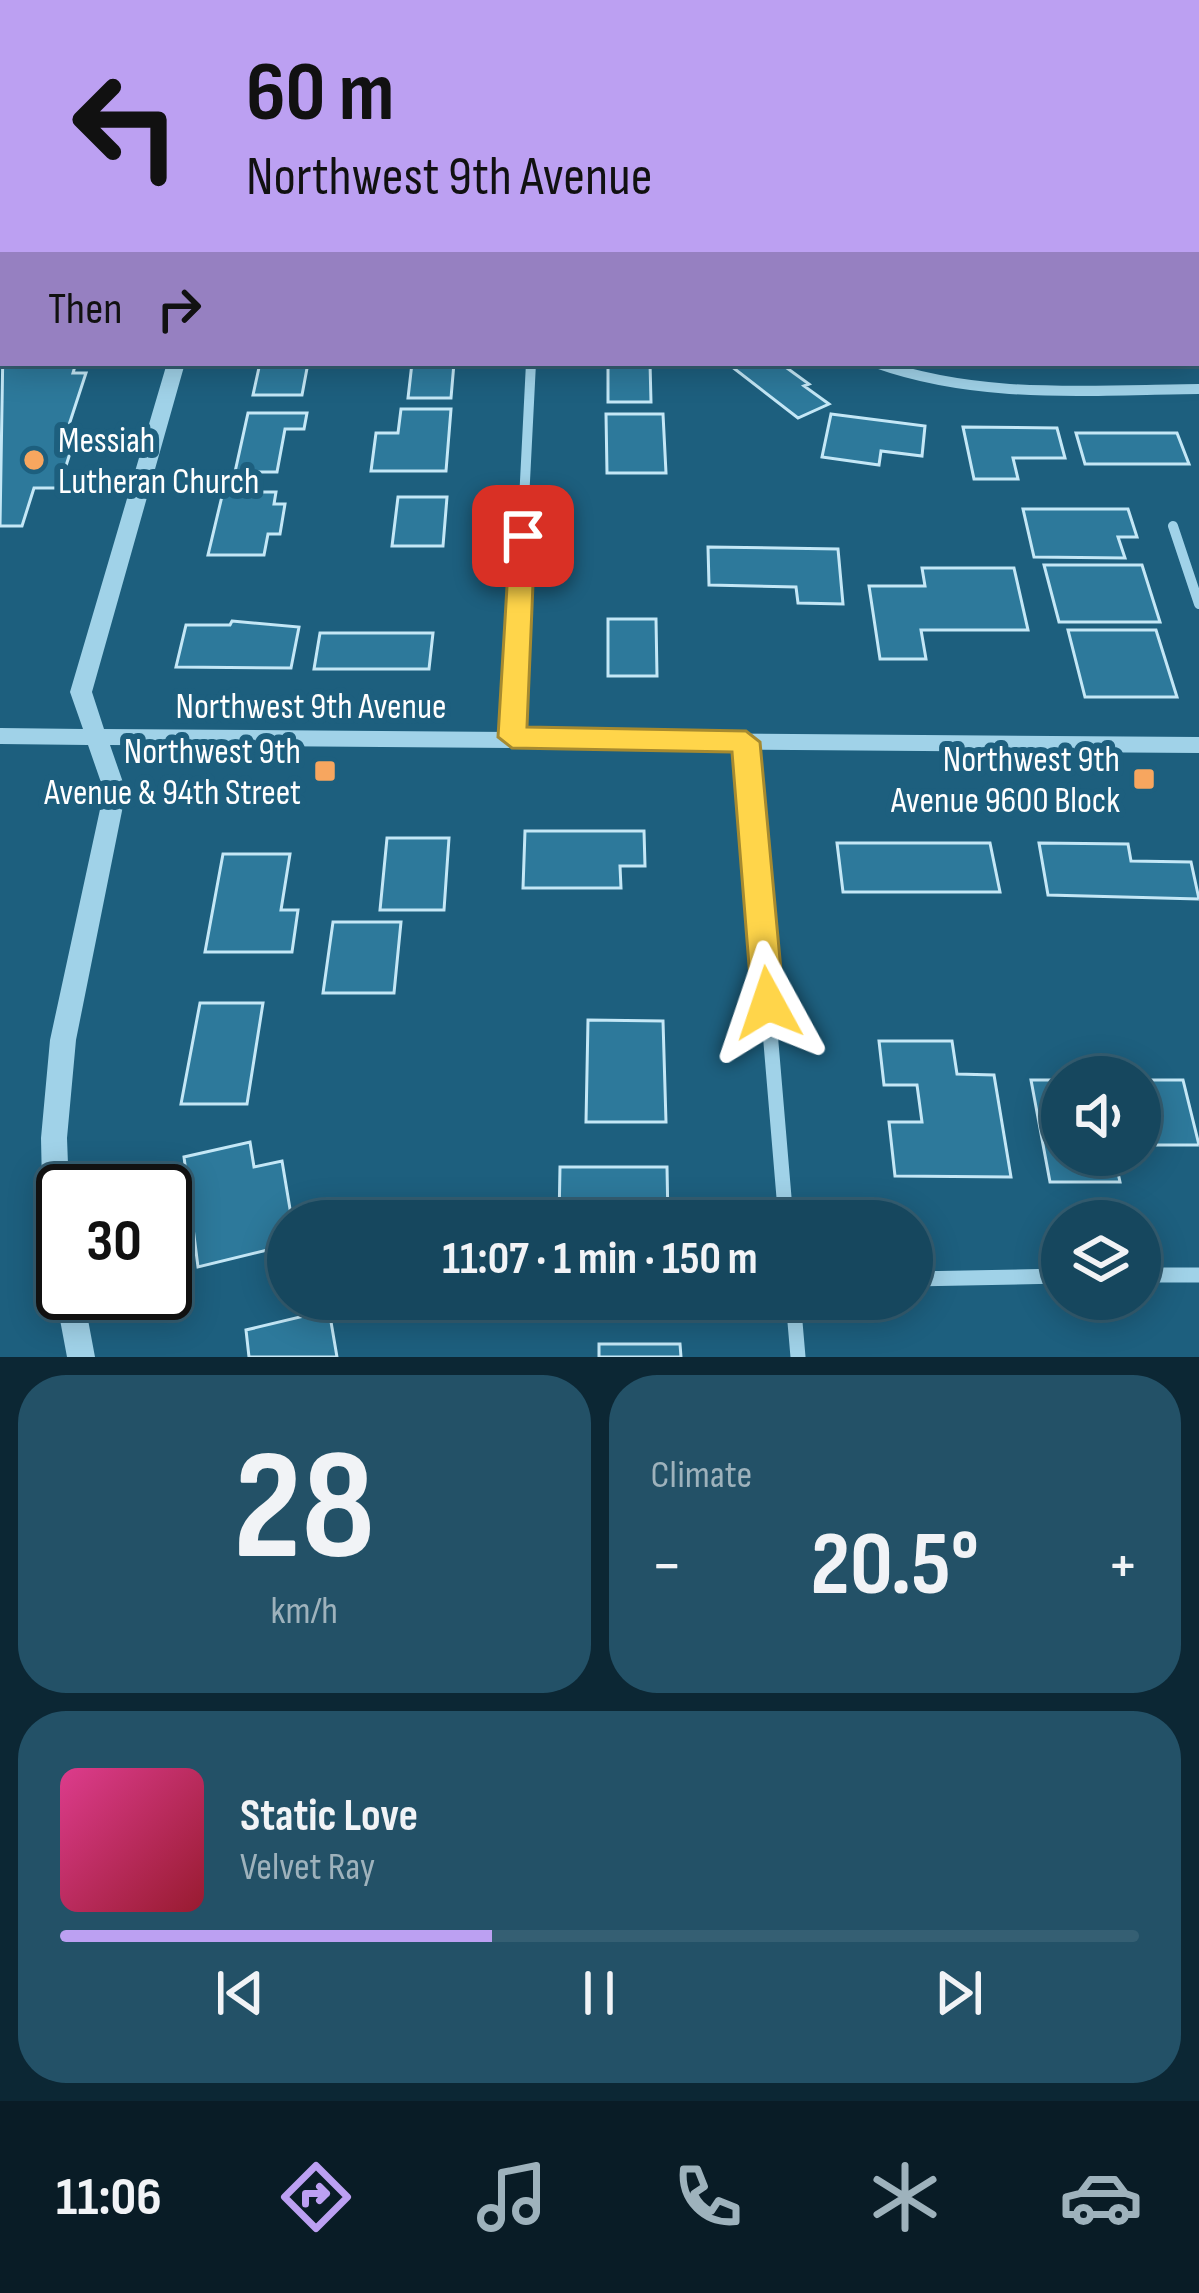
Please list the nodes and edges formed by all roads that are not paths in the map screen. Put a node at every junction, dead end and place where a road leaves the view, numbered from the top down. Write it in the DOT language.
graph roads {
  1 [pos="175,366"];
  2 [pos="531,366"];
  3 [pos="883,366"];
  4 [pos="1199,388"];
  5 [pos="1173,526"];
  6 [pos="1199,604"];
  7 [pos="0,736"];
  8 [pos="512,737"];
  9 [pos="97,738"];
  10 [pos="746,742"];
  11 [pos="1199,745"];
  12 [pos="55,1164"];
  13 [pos="784,1200"];
  14 [pos="1161,1275"];
  15 [pos="1199,1275"];
  16 [pos="1041,1276"];
  17 [pos="933,1279"];
  18 [pos="74,1320"];
  19 [pos="795,1320"];
  20 [pos="81,1357"];
  21 [pos="798,1357"];
  1 -- 9 [label="street"];
  2 -- 8 [label="street"];
  3 -- 4 [label="street"];
  5 -- 6 [label="street"];
  7 -- 9 [label="street, Northwest 9th Avenue"];
  8 -- 9 [label="street, Northwest 9th Avenue"];
  8 -- 10 [label="street, Northwest 9th Avenue"];
  9 -- 12 [label="street"];
  10 -- 11 [label="street, Northwest 9th Avenue"];
  10 -- 13 [label="street"];
  14 -- 15 [label="street"];
  16 -- 17 [label="street"];
  18 -- 20 [label="street"];
  19 -- 21 [label="street"];
}
